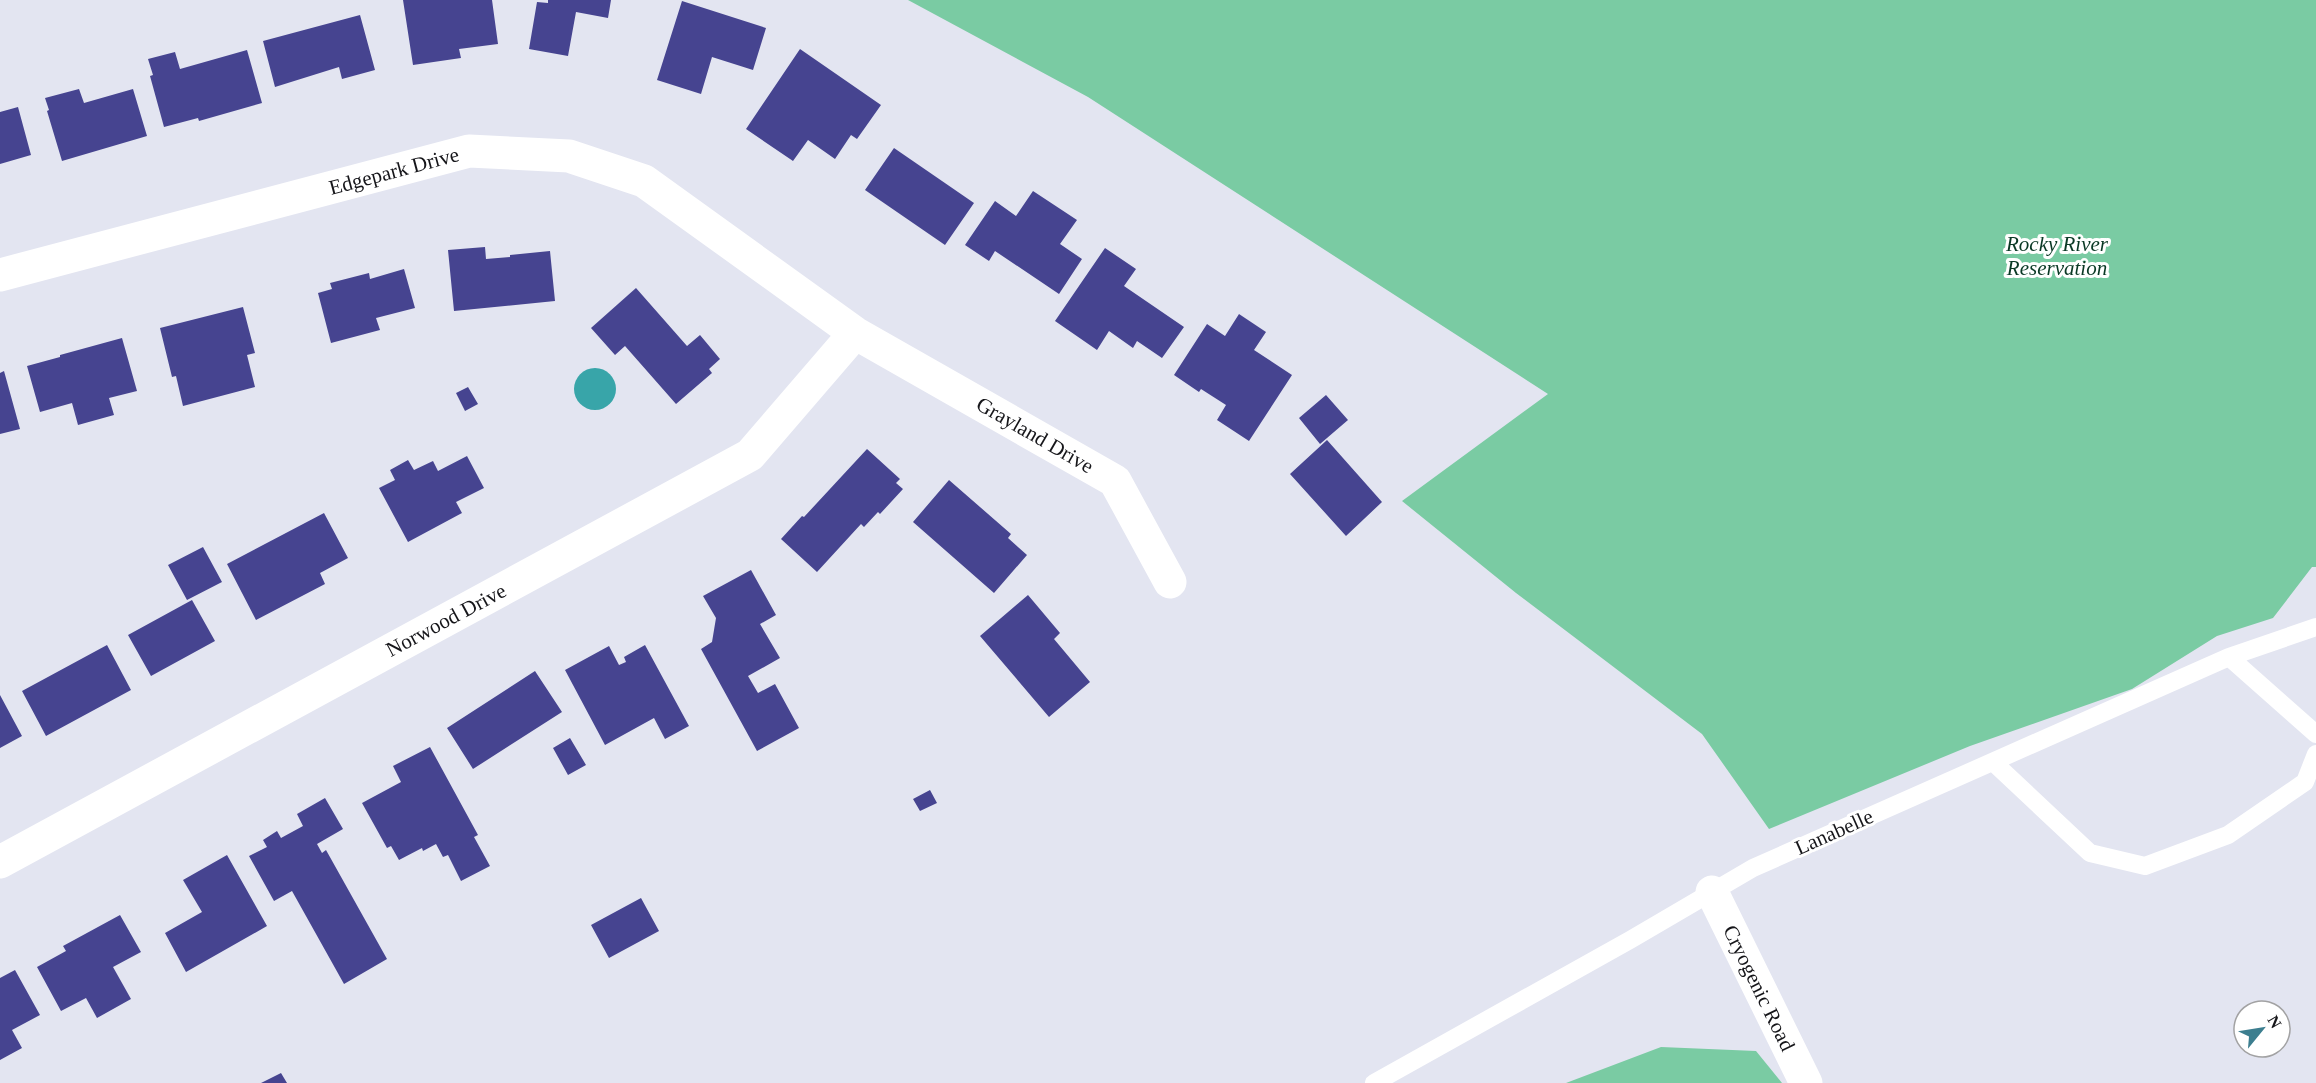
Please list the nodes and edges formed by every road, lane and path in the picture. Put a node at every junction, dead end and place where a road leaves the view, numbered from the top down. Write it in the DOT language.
graph roads {
  1 [pos="0,275"];
  2 [pos="855,333"];
  3 [pos="1170,582"];
  4 [pos="2316,627"];
  5 [pos="2229,657"];
  6 [pos="2316,734"];
  7 [pos="2316,754"];
  8 [pos="1993,762"];
  9 [pos="0,862"];
  10 [pos="1712,892"];
  11 [pos="1374,1083"];
  12 [pos="1806,1083"];
  1 -- 2 [label="street, Edgepark Drive"];
  2 -- 3 [label="street, Grayland Drive"];
  2 -- 9 [label="street, Norwood Drive"];
  4 -- 5 [label="lane, Lanabelle"];
  5 -- 6 [label="lane"];
  5 -- 8 [label="lane, Lanabelle"];
  7 -- 8 [label="lane"];
  8 -- 10 [label="lane, Lanabelle"];
  10 -- 11 [label="lane, Lanabelle"];
  10 -- 12 [label="street, Cryogenic Road"];
}
